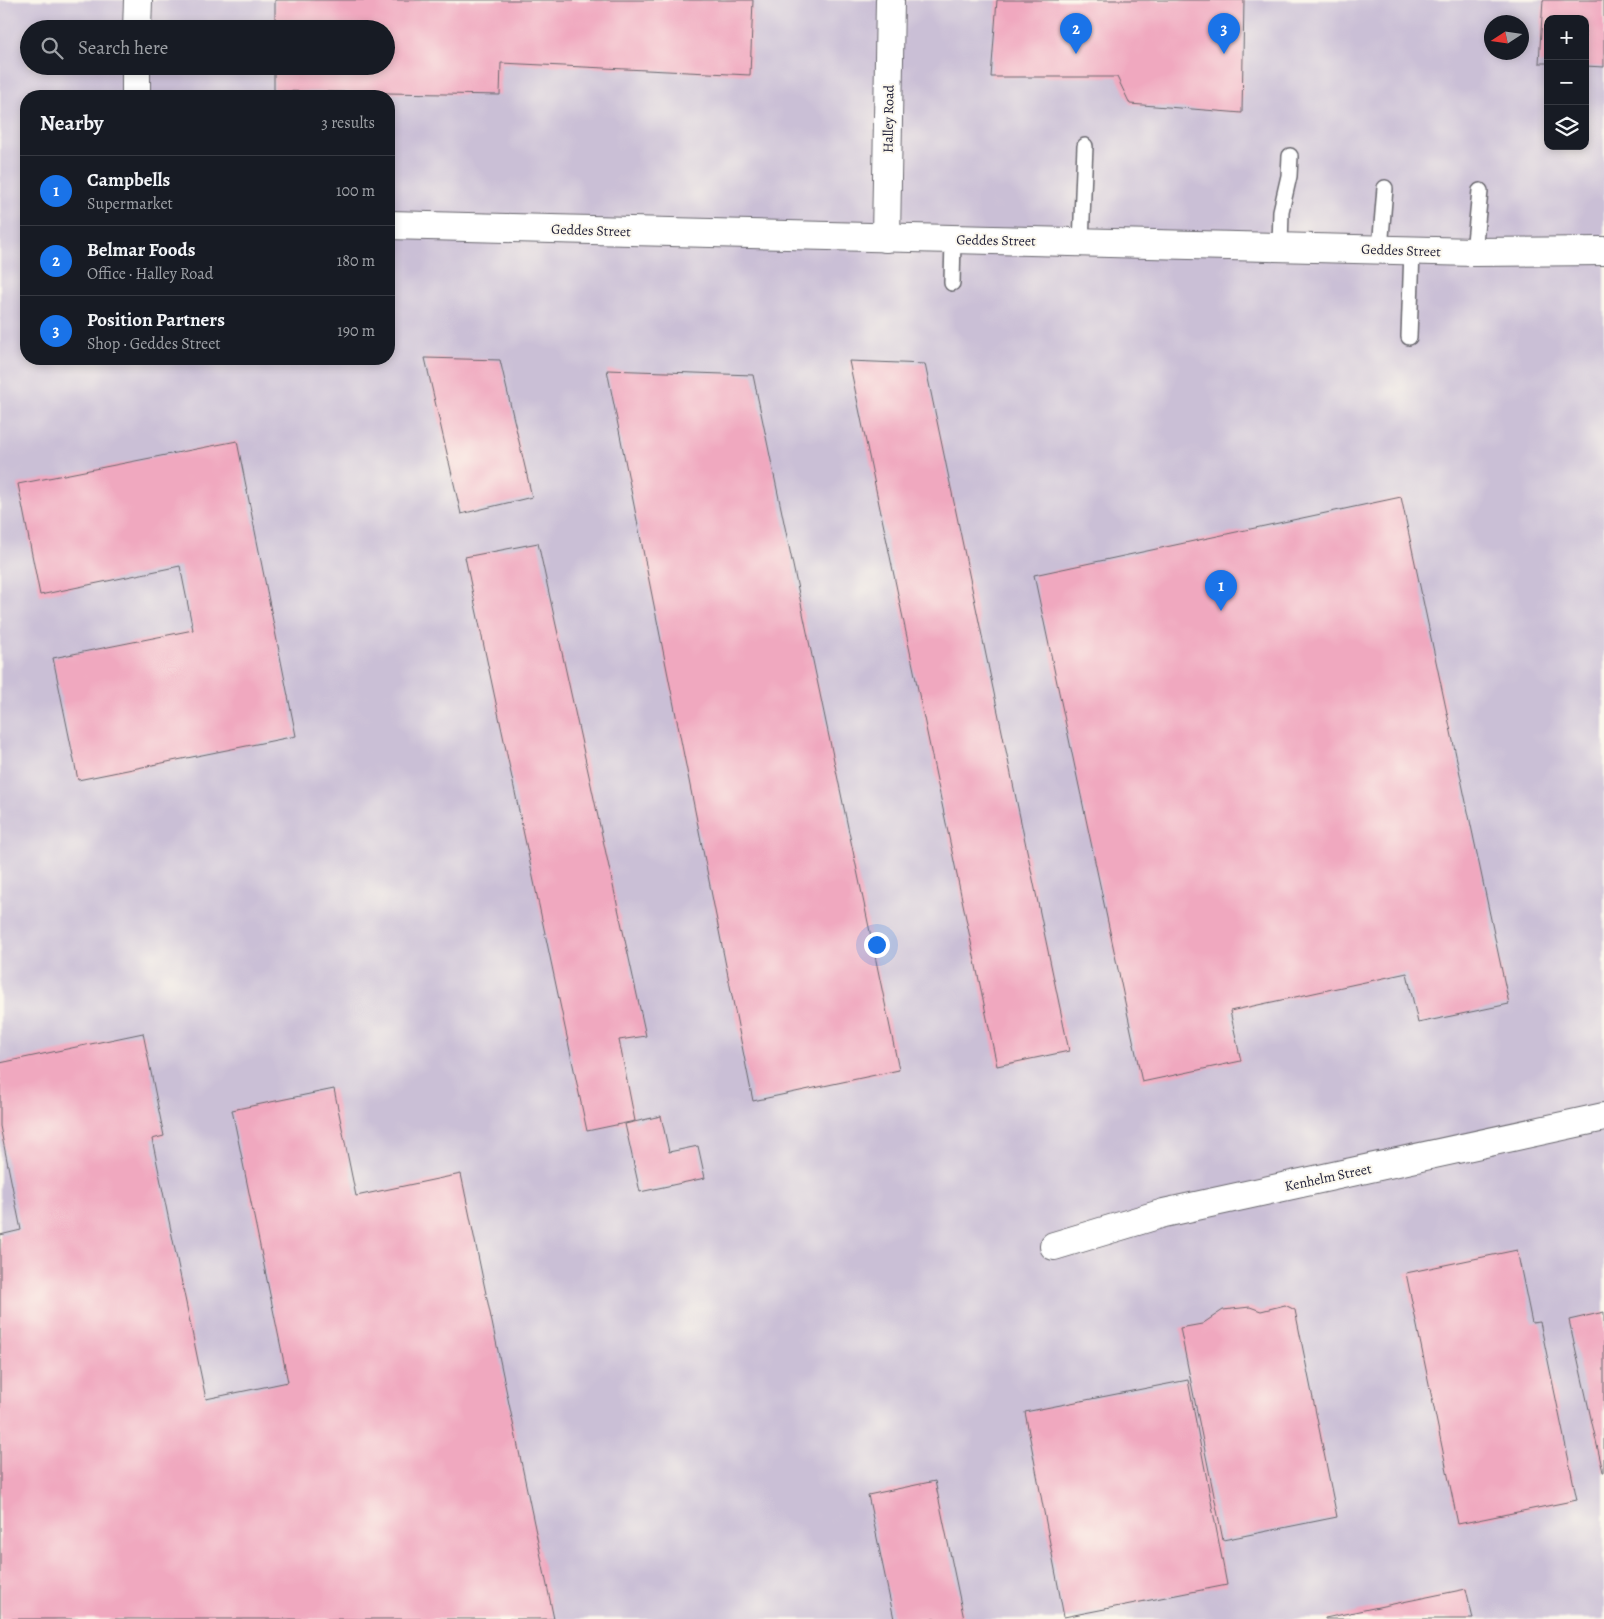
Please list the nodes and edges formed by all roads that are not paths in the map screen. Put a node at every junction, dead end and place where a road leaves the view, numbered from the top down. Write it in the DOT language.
graph roads {
  1 [pos="138,0"];
  2 [pos="890,0"];
  3 [pos="137,20"];
  4 [pos="136,75"];
  5 [pos="136,90"];
  6 [pos="1085,146"];
  7 [pos="1290,156"];
  8 [pos="1385,188"];
  9 [pos="1480,191"];
  10 [pos="395,225"];
  11 [pos="886,238"];
  12 [pos="953,239"];
  13 [pos="1081,242"];
  14 [pos="1280,246"];
  15 [pos="1380,249"];
  16 [pos="1412,250"];
  17 [pos="1604,251"];
  18 [pos="1474,252"];
  19 [pos="952,284"];
  20 [pos="1409,337"];
  21 [pos="1604,1117"];
  22 [pos="1054,1246"];
  1 -- 3 [label="street"];
  2 -- 11 [label="street, Halley Road"];
  4 -- 5 [label="street"];
  6 -- 13 [label="lane"];
  7 -- 14 [label="lane"];
  8 -- 15 [label="lane"];
  9 -- 18 [label="lane"];
  10 -- 11 [label="street, Geddes Street"];
  11 -- 12 [label="street, Geddes Street"];
  12 -- 13 [label="street, Geddes Street"];
  12 -- 19 [label="lane"];
  13 -- 14 [label="street, Geddes Street"];
  14 -- 15 [label="street, Geddes Street"];
  15 -- 16 [label="street, Geddes Street"];
  16 -- 18 [label="street, Geddes Street"];
  16 -- 20 [label="lane"];
  17 -- 18 [label="street, Geddes Street"];
  21 -- 22 [label="street, Kenhelm Street"];
}
